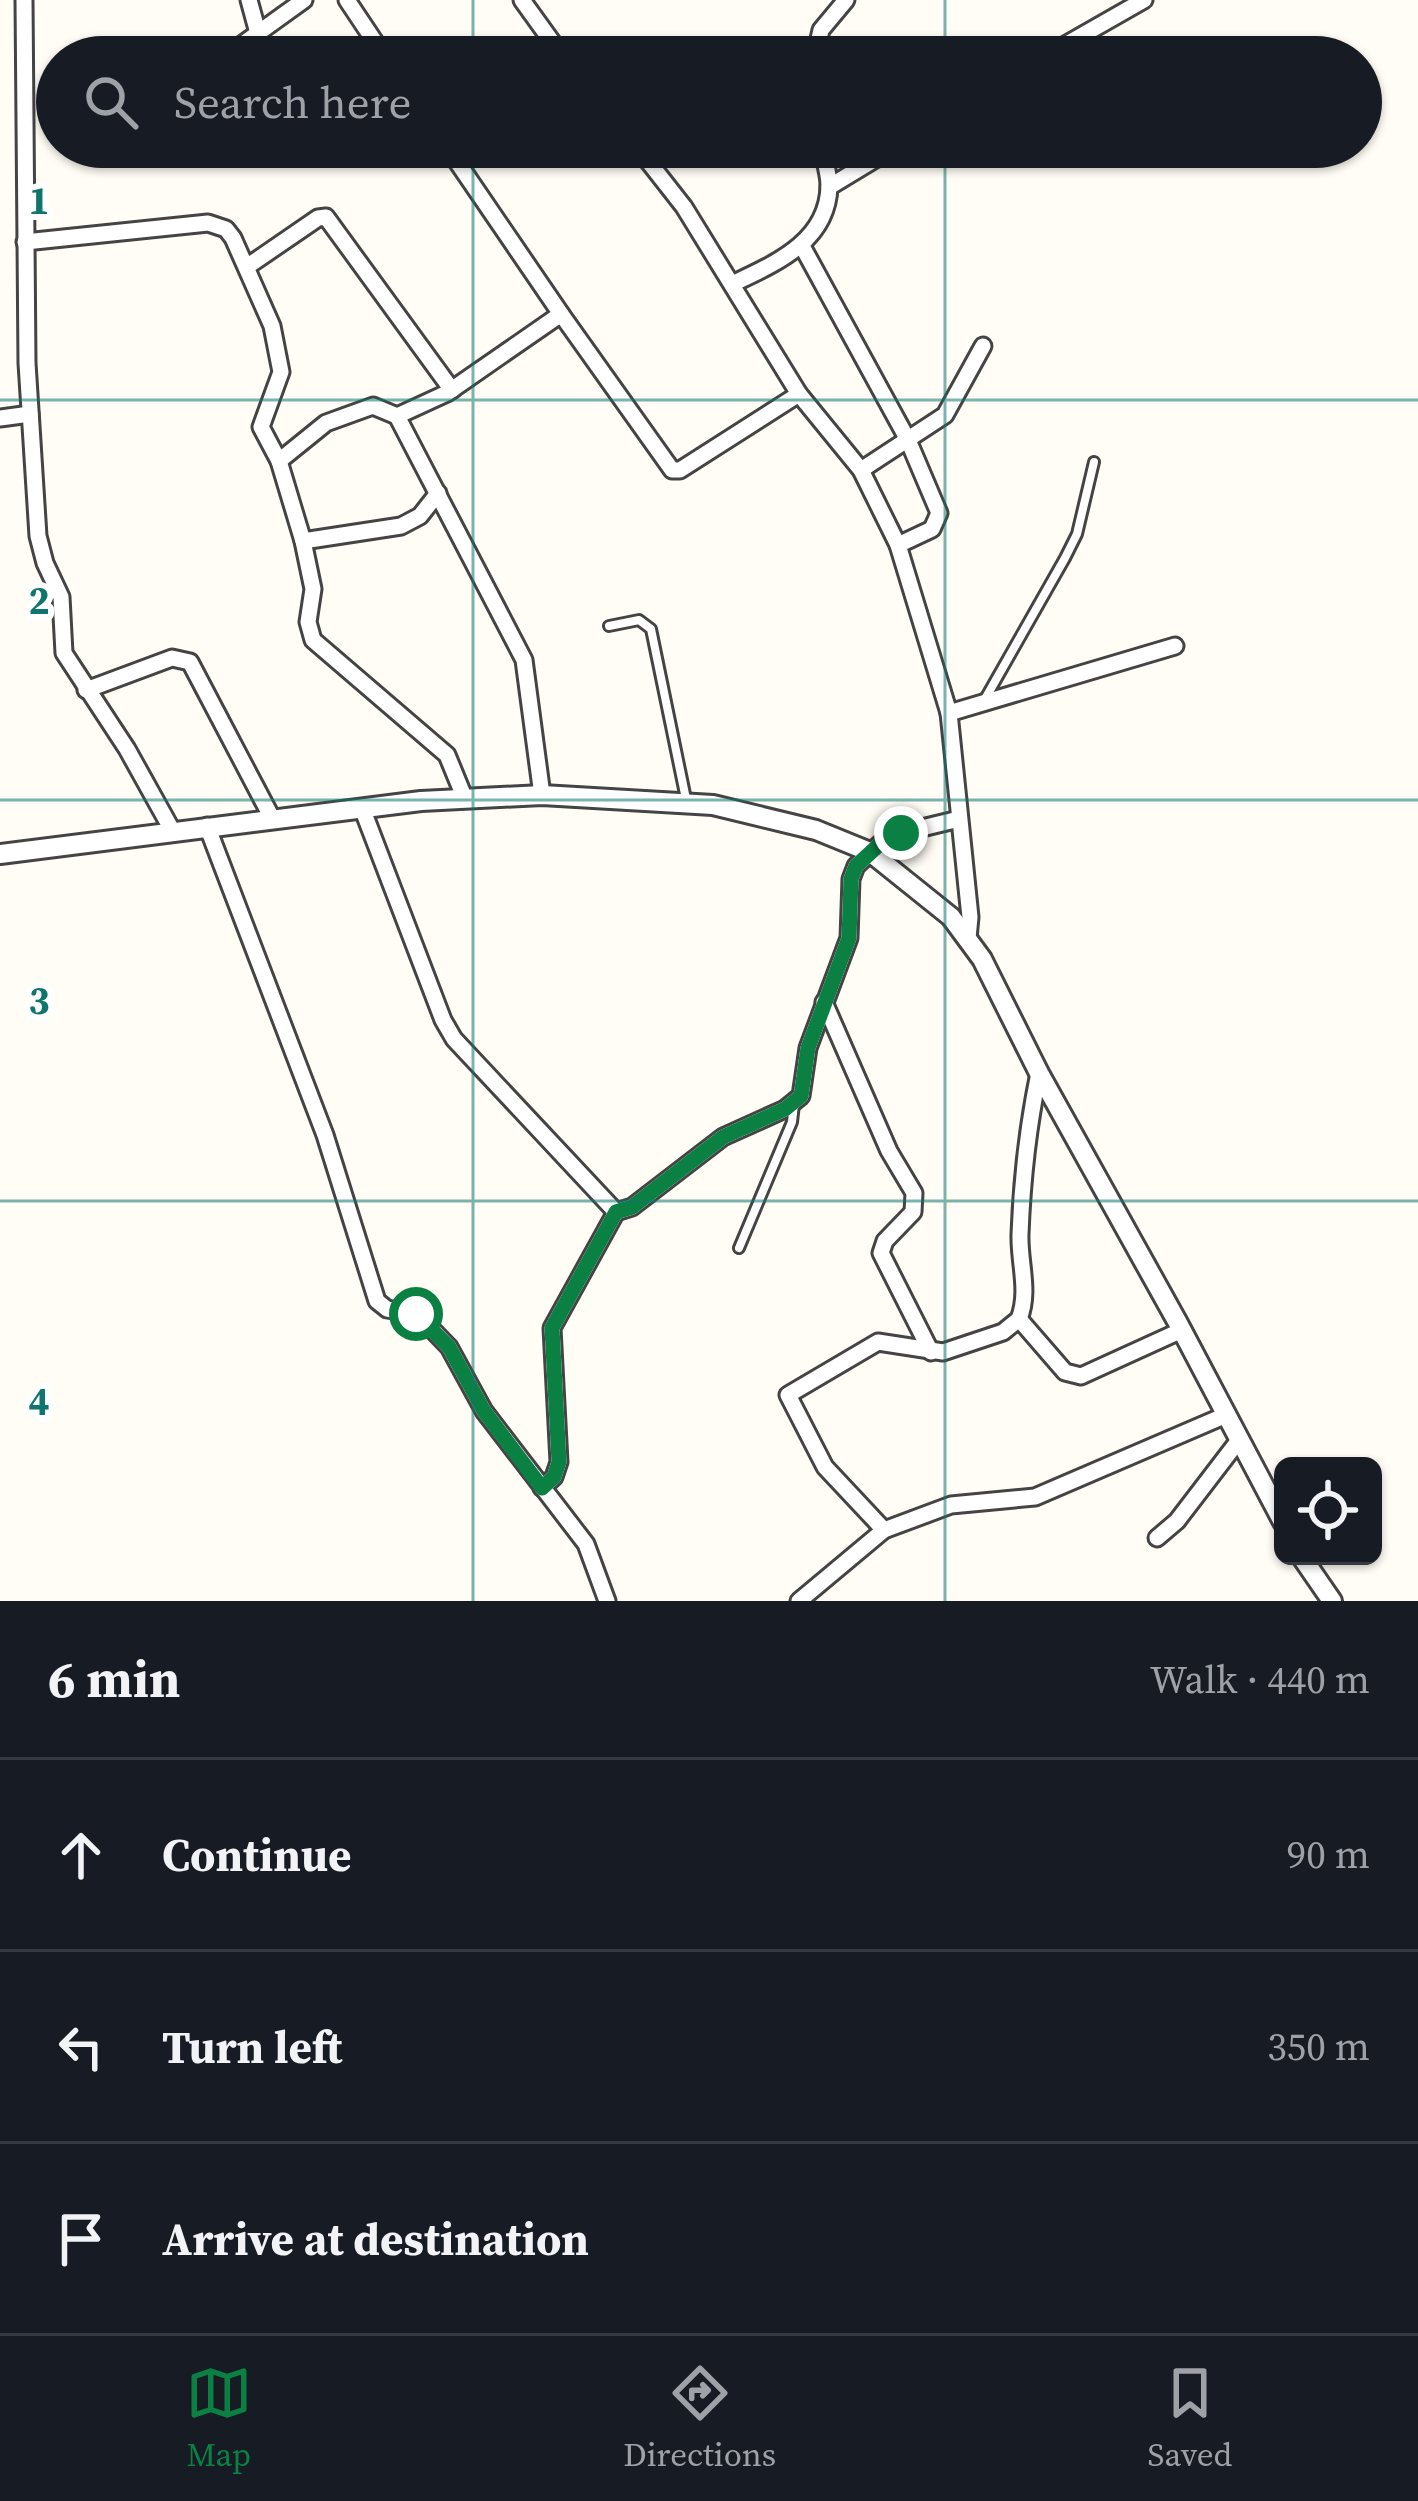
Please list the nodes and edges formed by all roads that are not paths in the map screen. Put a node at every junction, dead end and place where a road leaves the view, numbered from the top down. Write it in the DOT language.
graph roads {
  1 [pos="24,0"];
  2 [pos="249,0"];
  3 [pos="304,0"];
  4 [pos="347,0"];
  5 [pos="522,0"];
  6 [pos="846,0"];
  7 [pos="1144,0"];
  8 [pos="258,33"];
  9 [pos="254,36"];
  10 [pos="371,36"];
  11 [pos="548,36"];
  12 [pos="820,36"];
  13 [pos="1081,36"];
  14 [pos="461,168"];
  15 [pos="653,168"];
  16 [pos="826,168"];
  17 [pos="861,168"];
  18 [pos="829,187"];
  19 [pos="25,242"];
  20 [pos="802,246"];
  21 [pos="248,266"];
  22 [pos="732,284"];
  23 [pos="562,314"];
  24 [pos="983,346"];
  25 [pos="452,390"];
  26 [pos="799,394"];
  27 [pos="30,414"];
  28 [pos="397,416"];
  29 [pos="0,418"];
  30 [pos="908,440"];
  31 [pos="279,461"];
  32 [pos="1094,462"];
  33 [pos="861,470"];
  34 [pos="438,493"];
  35 [pos="303,541"];
  36 [pos="898,545"];
  37 [pos="609,626"];
  38 [pos="1175,646"];
  39 [pos="86,690"];
  40 [pos="982,703"];
  41 [pos="949,713"];
  42 [pos="542,796"];
  43 [pos="465,799"];
  44 [pos="686,801"];
  45 [pos="362,808"];
  46 [pos="272,818"];
  47 [pos="959,819"];
  48 [pos="207,826"];
  49 [pos="172,830"];
  50 [pos="870,852"];
  51 [pos="0,854"];
  52 [pos="968,938"];
  53 [pos="824,1002"];
  54 [pos="1039,1073"];
  55 [pos="794,1104"];
  56 [pos="616,1212"];
  57 [pos="739,1248"];
  58 [pos="1019,1319"];
  59 [pos="1182,1330"];
  60 [pos="931,1352"];
  61 [pos="1226,1415"];
  62 [pos="1239,1440"];
  63 [pos="542,1488"];
  64 [pos="1274,1505"];
  65 [pos="884,1530"];
  66 [pos="1157,1538"];
  67 [pos="1307,1565"];
  68 [pos="1328,1599"];
  69 [pos="608,1601"];
  70 [pos="799,1601"];
  1 -- 19 [label="street"];
  2 -- 8 [label="street"];
  3 -- 8 [label="street"];
  4 -- 10 [label="street"];
  5 -- 11 [label="street"];
  6 -- 12 [label="street"];
  7 -- 13 [label="street"];
  8 -- 9 [label="street"];
  14 -- 23 [label="street"];
  15 -- 22 [label="street"];
  16 -- 18 [label="street"];
  17 -- 18 [label="street"];
  18 -- 20 [label="street"];
  19 -- 21 [label="street"];
  19 -- 27 [label="street"];
  20 -- 22 [label="street"];
  20 -- 30 [label="street"];
  21 -- 25 [label="street"];
  21 -- 31 [label="street"];
  22 -- 26 [label="street"];
  23 -- 25 [label="street"];
  23 -- 26 [label="street"];
  24 -- 30 [label="street"];
  25 -- 28 [label="street"];
  26 -- 33 [label="street"];
  27 -- 29 [label="street"];
  27 -- 39 [label="street"];
  28 -- 31 [label="street"];
  28 -- 34 [label="street"];
  30 -- 33 [label="street"];
  30 -- 36 [label="street"];
  31 -- 35 [label="street"];
  32 -- 40 [label="lane"];
  33 -- 36 [label="street"];
  34 -- 35 [label="street"];
  34 -- 42 [label="street"];
  35 -- 43 [label="street"];
  36 -- 41 [label="street"];
  37 -- 44 [label="lane"];
  38 -- 40 [label="street"];
  39 -- 46 [label="street"];
  39 -- 49 [label="street"];
  40 -- 41 [label="street"];
  41 -- 47 [label="street"];
  42 -- 43 [label="street"];
  42 -- 44 [label="street"];
  43 -- 45 [label="street"];
  44 -- 50 [label="street"];
  45 -- 46 [label="street"];
  45 -- 56 [label="street"];
  46 -- 48 [label="street"];
  47 -- 50 [label="street"];
  47 -- 52 [label="street"];
  48 -- 49 [label="street"];
  48 -- 63 [label="street"];
  49 -- 51 [label="street"];
  50 -- 52 [label="street"];
  50 -- 53 [label="street"];
  52 -- 54 [label="street"];
  53 -- 55 [label="street"];
  53 -- 60 [label="street"];
  54 -- 58 [label="street"];
  54 -- 59 [label="street"];
  55 -- 56 [label="street"];
  55 -- 57 [label="lane"];
  56 -- 63 [label="street"];
  58 -- 59 [label="street"];
  58 -- 60 [label="street"];
  59 -- 61 [label="street"];
  60 -- 65 [label="street"];
  61 -- 62 [label="street"];
  61 -- 65 [label="street"];
  62 -- 64 [label="street"];
  62 -- 66 [label="street"];
  63 -- 69 [label="street"];
  65 -- 70 [label="street"];
  67 -- 68 [label="street"];
}
